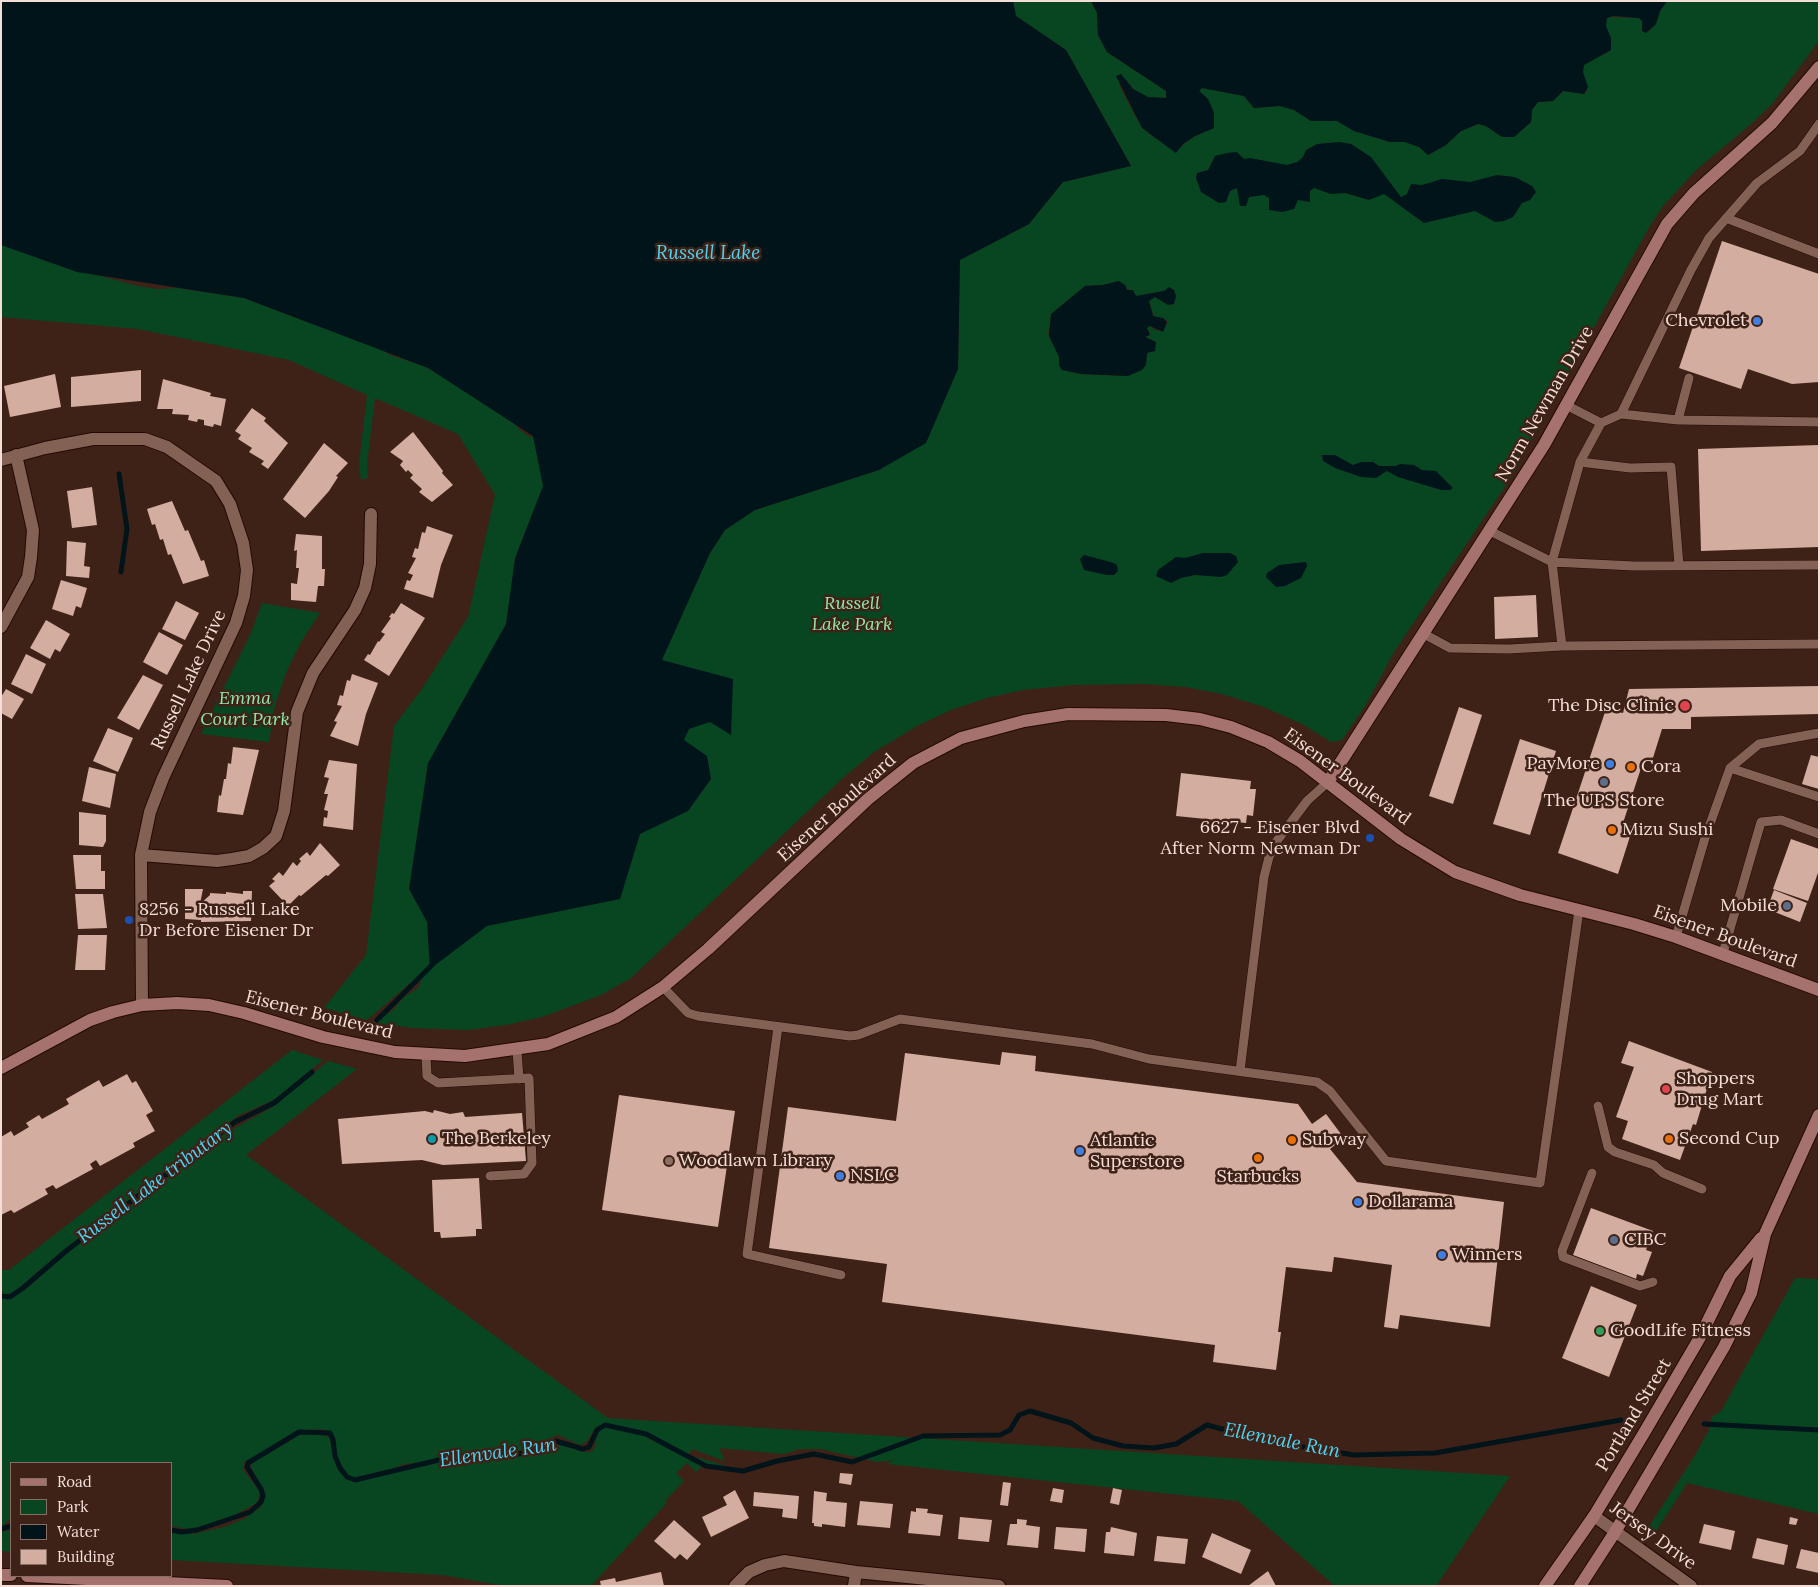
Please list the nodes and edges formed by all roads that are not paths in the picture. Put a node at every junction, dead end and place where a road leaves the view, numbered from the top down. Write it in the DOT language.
graph roads {
  1 [pos="1819,66"];
  2 [pos="1819,124"];
  3 [pos="1726,218"];
  4 [pos="1819,254"];
  5 [pos="1689,378"];
  6 [pos="1566,405"];
  7 [pos="1621,414"];
  8 [pos="1678,420"];
  9 [pos="1819,422"];
  10 [pos="1601,423"];
  11 [pos="16,456"];
  12 [pos="1,460"];
  13 [pos="1580,462"];
  14 [pos="371,514"];
  15 [pos="1490,531"];
  16 [pos="1552,562"];
  17 [pos="1679,565"];
  18 [pos="1819,565"];
  19 [pos="1,627"];
  20 [pos="1424,634"];
  21 [pos="1819,644"];
  22 [pos="1562,646"];
  23 [pos="1819,733"];
  24 [pos="1730,768"];
  25 [pos="1328,782"];
  26 [pos="1819,797"];
  27 [pos="1819,834"];
  28 [pos="141,855"];
  29 [pos="1579,910"];
  30 [pos="1676,937"];
  31 [pos="1723,953"];
  32 [pos="663,987"];
  33 [pos="1819,990"];
  34 [pos="142,1005"];
  35 [pos="778,1027"];
  36 [pos="517,1050"];
  37 [pos="426,1055"];
  38 [pos="1,1068"];
  39 [pos="1240,1071"];
  40 [pos="519,1079"];
  41 [pos="1598,1106"];
  42 [pos="1819,1114"];
  43 [pos="1592,1173"];
  44 [pos="490,1176"];
  45 [pos="1702,1189"];
  46 [pos="1765,1234"];
  47 [pos="841,1275"];
  48 [pos="1653,1282"];
  49 [pos="1594,1516"];
  50 [pos="1615,1532"];
  51 [pos="856,1572"];
  52 [pos="43,1577"];
  53 [pos="155,1584"];
  54 [pos="226,1586"];
  55 [pos="735,1586"];
  56 [pos="854,1586"];
  57 [pos="999,1586"];
  58 [pos="1545,1586"];
  59 [pos="1580,1586"];
  60 [pos="1691,1586"];
  1 -- 6 [label="street, Norm Newman Drive"];
  2 -- 3 [label="lane"];
  3 -- 4 [label="lane"];
  3 -- 7 [label="lane"];
  5 -- 8 [label="lane"];
  6 -- 10 [label="lane"];
  6 -- 15 [label="street, Norm Newman Drive"];
  7 -- 8 [label="lane"];
  7 -- 10 [label="lane"];
  8 -- 9 [label="lane"];
  10 -- 13 [label="lane"];
  11 -- 12 [label="street, Russell Lake Drive"];
  11 -- 19 [label="street"];
  11 -- 28 [label="street, Russell Lake Drive"];
  13 -- 16 [label="lane"];
  13 -- 17 [label="lane"];
  14 -- 28 [label="street"];
  15 -- 16 [label="lane"];
  15 -- 20 [label="street, Norm Newman Drive"];
  16 -- 17 [label="lane"];
  16 -- 22 [label="lane"];
  17 -- 18 [label="lane"];
  20 -- 22 [label="lane"];
  20 -- 25 [label="street, Norm Newman Drive"];
  21 -- 22 [label="lane"];
  23 -- 24 [label="lane"];
  24 -- 26 [label="lane"];
  24 -- 30 [label="lane"];
  25 -- 29 [label="street, Eisener Boulevard"];
  25 -- 32 [label="street, Eisener Boulevard"];
  25 -- 39 [label="lane"];
  27 -- 31 [label="lane"];
  28 -- 34 [label="street, Russell Lake Drive"];
  29 -- 30 [label="street, Eisener Boulevard"];
  29 -- 39 [label="lane"];
  30 -- 31 [label="street, Eisener Boulevard"];
  31 -- 33 [label="street, Eisener Boulevard"];
  32 -- 35 [label="lane"];
  32 -- 36 [label="street, Eisener Boulevard"];
  34 -- 37 [label="street, Eisener Boulevard"];
  34 -- 38 [label="street, Eisener Boulevard"];
  35 -- 39 [label="lane"];
  35 -- 47 [label="lane"];
  36 -- 37 [label="street, Eisener Boulevard"];
  36 -- 40 [label="lane"];
  37 -- 40 [label="lane"];
  40 -- 44 [label="lane"];
  41 -- 45 [label="lane"];
  42 -- 46 [label="street, Portland Street"];
  43 -- 48 [label="lane"];
  46 -- 49 [label="street, Portland Street"];
  46 -- 50 [label="street, Portland Street"];
  49 -- 50 [label="street, Jersey Drive"];
  49 -- 58 [label="street, Portland Street"];
  50 -- 59 [label="street, Portland Street"];
  50 -- 60 [label="street, Jersey Drive"];
  51 -- 55 [label="street"];
  51 -- 56 [label="street"];
  51 -- 57 [label="street"];
  52 -- 53 [label="street"];
  53 -- 54 [label="street"];
}
